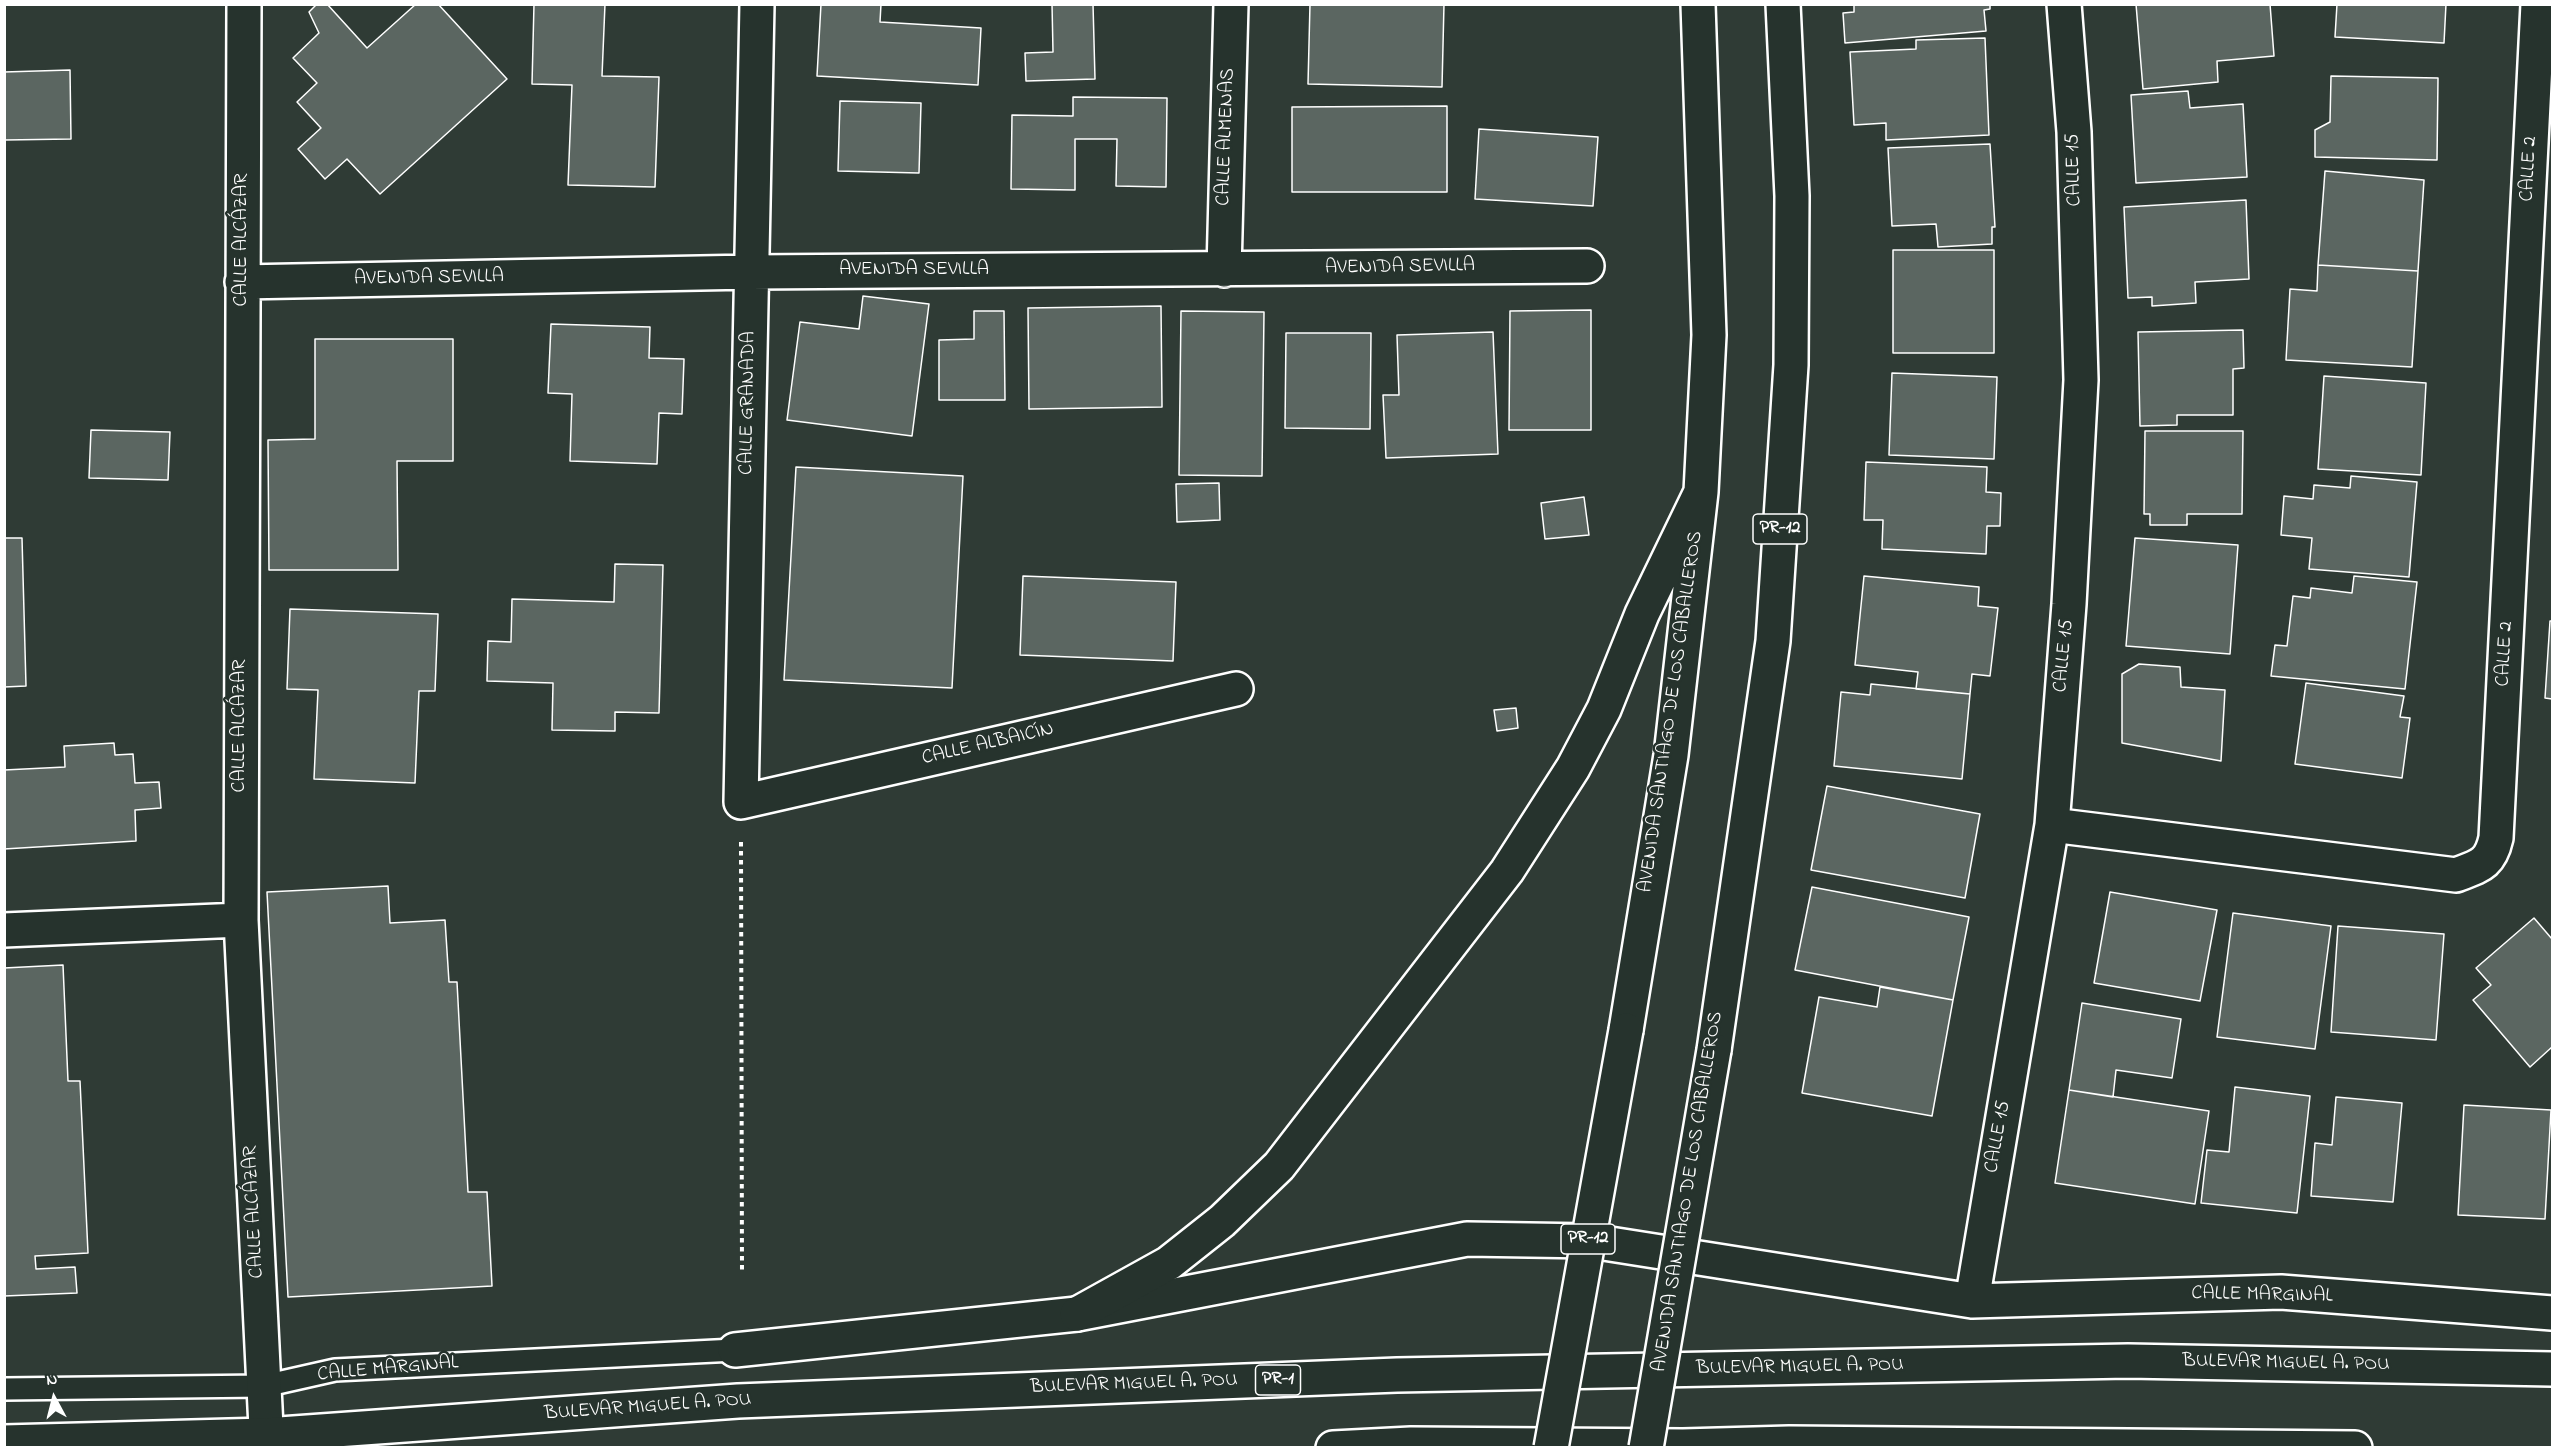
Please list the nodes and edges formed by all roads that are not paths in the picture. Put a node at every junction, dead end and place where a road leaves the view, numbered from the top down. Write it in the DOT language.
graph roads {
  1 [pos="244,4"];
  2 [pos="757,4"];
  3 [pos="1231,4"];
  4 [pos="1698,4"];
  5 [pos="1783,4"];
  6 [pos="2064,4"];
  7 [pos="2538,4"];
  8 [pos="1587,266"];
  9 [pos="1224,270"];
  10 [pos="751,273"];
  11 [pos="242,282"];
  12 [pos="1701,492"];
  13 [pos="1236,688"];
  14 [pos="741,802"];
  15 [pos="2052,825"];
  16 [pos="241,920"];
  17 [pos="4,930"];
  18 [pos="1972,1301"];
  19 [pos="2553,1313"];
  20 [pos="1077,1314"];
  21 [pos="735,1350"];
  22 [pos="2553,1369"];
  23 [pos="264,1386"];
  24 [pos="4,1389"];
  25 [pos="267,1441"];
  26 [pos="4,1442"];
  27 [pos="1334,1448"];
  28 [pos="1551,1448"];
  29 [pos="1646,1448"];
  30 [pos="2355,1448"];
  1 -- 11 [label="main road, CALLE ALCÁZAR"];
  2 -- 10 [label="main road, CALLE GRANADA"];
  3 -- 9 [label="main road, CALLE ALMENAS"];
  4 -- 12 [label="main road, AVENIDA SANTIAGO DE LOS CABALLEROS / PR-12"];
  5 -- 29 [label="main road, AVENIDA SANTIAGO DE LOS CABALLEROS / PR-12, bridge"];
  6 -- 15 [label="main road, CALLE 15"];
  7 -- 15 [label="main road, CALLE 2"];
  8 -- 9 [label="main road, AVENIDA SEVILLA"];
  9 -- 10 [label="main road, AVENIDA SEVILLA"];
  10 -- 11 [label="main road, AVENIDA SEVILLA"];
  10 -- 14 [label="main road, CALLE GRANADA"];
  11 -- 16 [label="main road, CALLE ALCÁZAR"];
  12 -- 20 [label="main road"];
  12 -- 28 [label="main road, AVENIDA SANTIAGO DE LOS CABALLEROS / PR-12, bridge"];
  13 -- 14 [label="main road, CALLE ALBAICÍN"];
  15 -- 18 [label="main road, CALLE 15"];
  16 -- 17 [label="main road"];
  16 -- 23 [label="main road, CALLE ALCÁZAR"];
  18 -- 19 [label="main road, CALLE MARGINAL"];
  18 -- 20 [label="main road, CALLE MARGINAL"];
  20 -- 21 [label="main road, CALLE MARGINAL"];
  21 -- 23 [label="lane, CALLE MARGINAL"];
  22 -- 25 [label="main road, BULEVAR MIGUEL A. POU / PR-1"];
  23 -- 24 [label="lane, CALLE MARGINAL"];
  23 -- 25 [label="main road, CALLE ALCÁZAR"];
  25 -- 26 [label="main road, BULEVAR MIGUEL A. POU / PR-1"];
  27 -- 30 [label="main road"];
}
